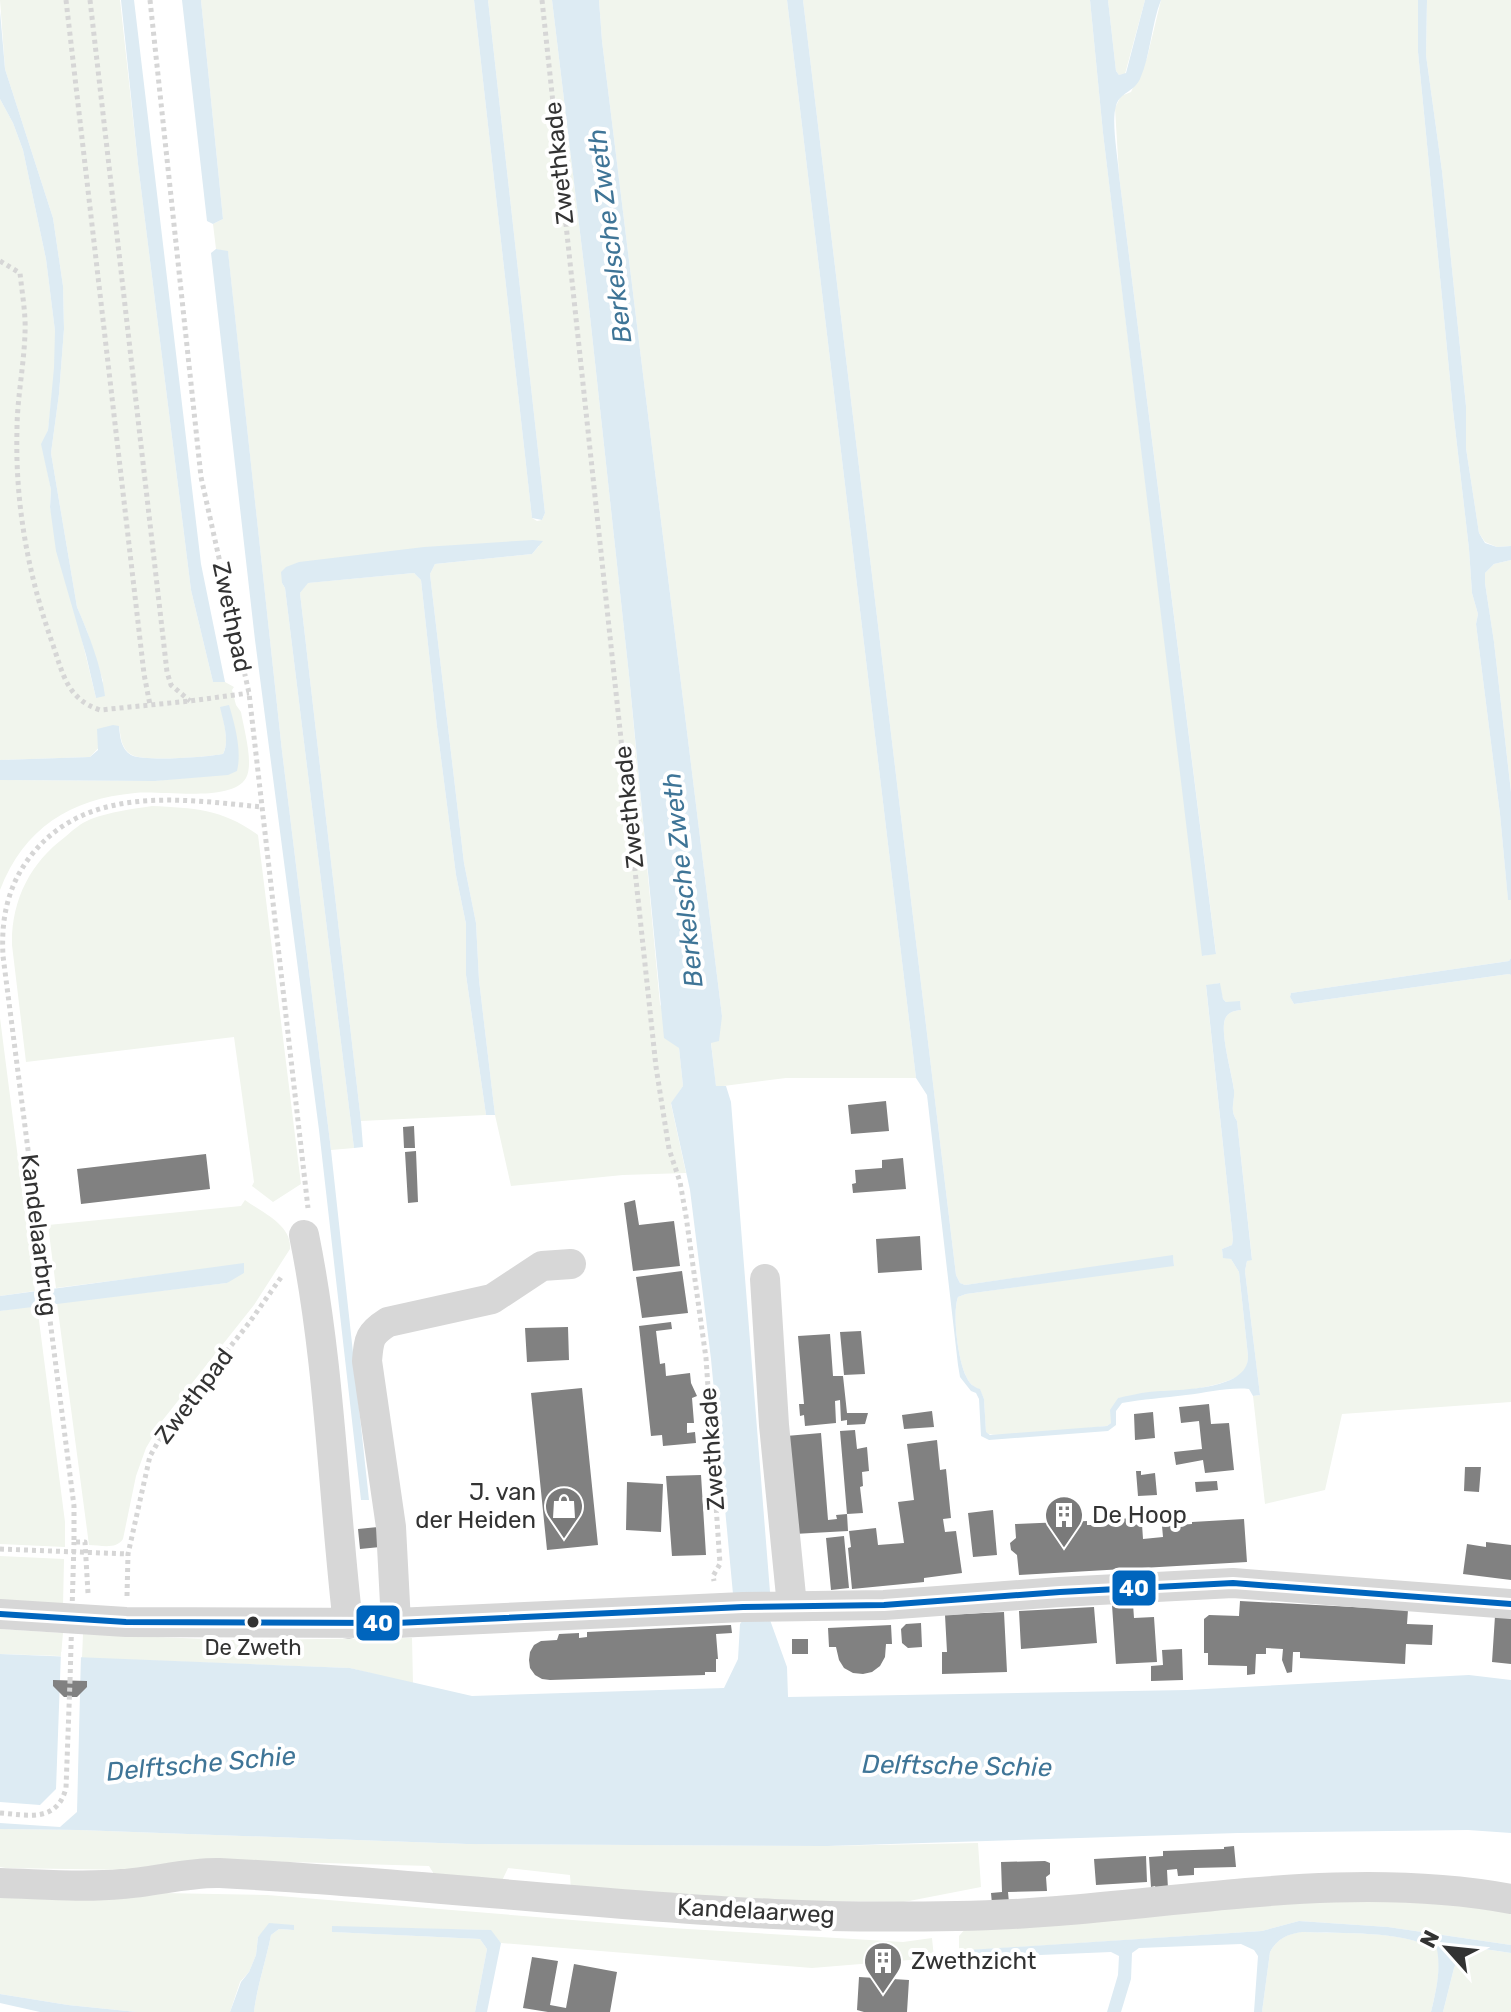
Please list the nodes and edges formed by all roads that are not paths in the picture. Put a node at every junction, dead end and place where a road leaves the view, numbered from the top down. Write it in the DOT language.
graph roads {
  1 [pos="304,1235"];
  2 [pos="571,1264"];
  3 [pos="765,1279"];
  4 [pos="1511,1604"];
  5 [pos="792,1606"];
  6 [pos="0,1614"];
  7 [pos="396,1623"];
  8 [pos="348,1624"];
  9 [pos="0,1883"];
  10 [pos="1511,1899"];
  1 -- 8 [label="street"];
  2 -- 7 [label="street"];
  3 -- 5 [label="street"];
  4 -- 5 [label="street"];
  5 -- 7 [label="street"];
  6 -- 8 [label="street"];
  7 -- 8 [label="street"];
  9 -- 10 [label="street, Kandelaarweg"];
}
